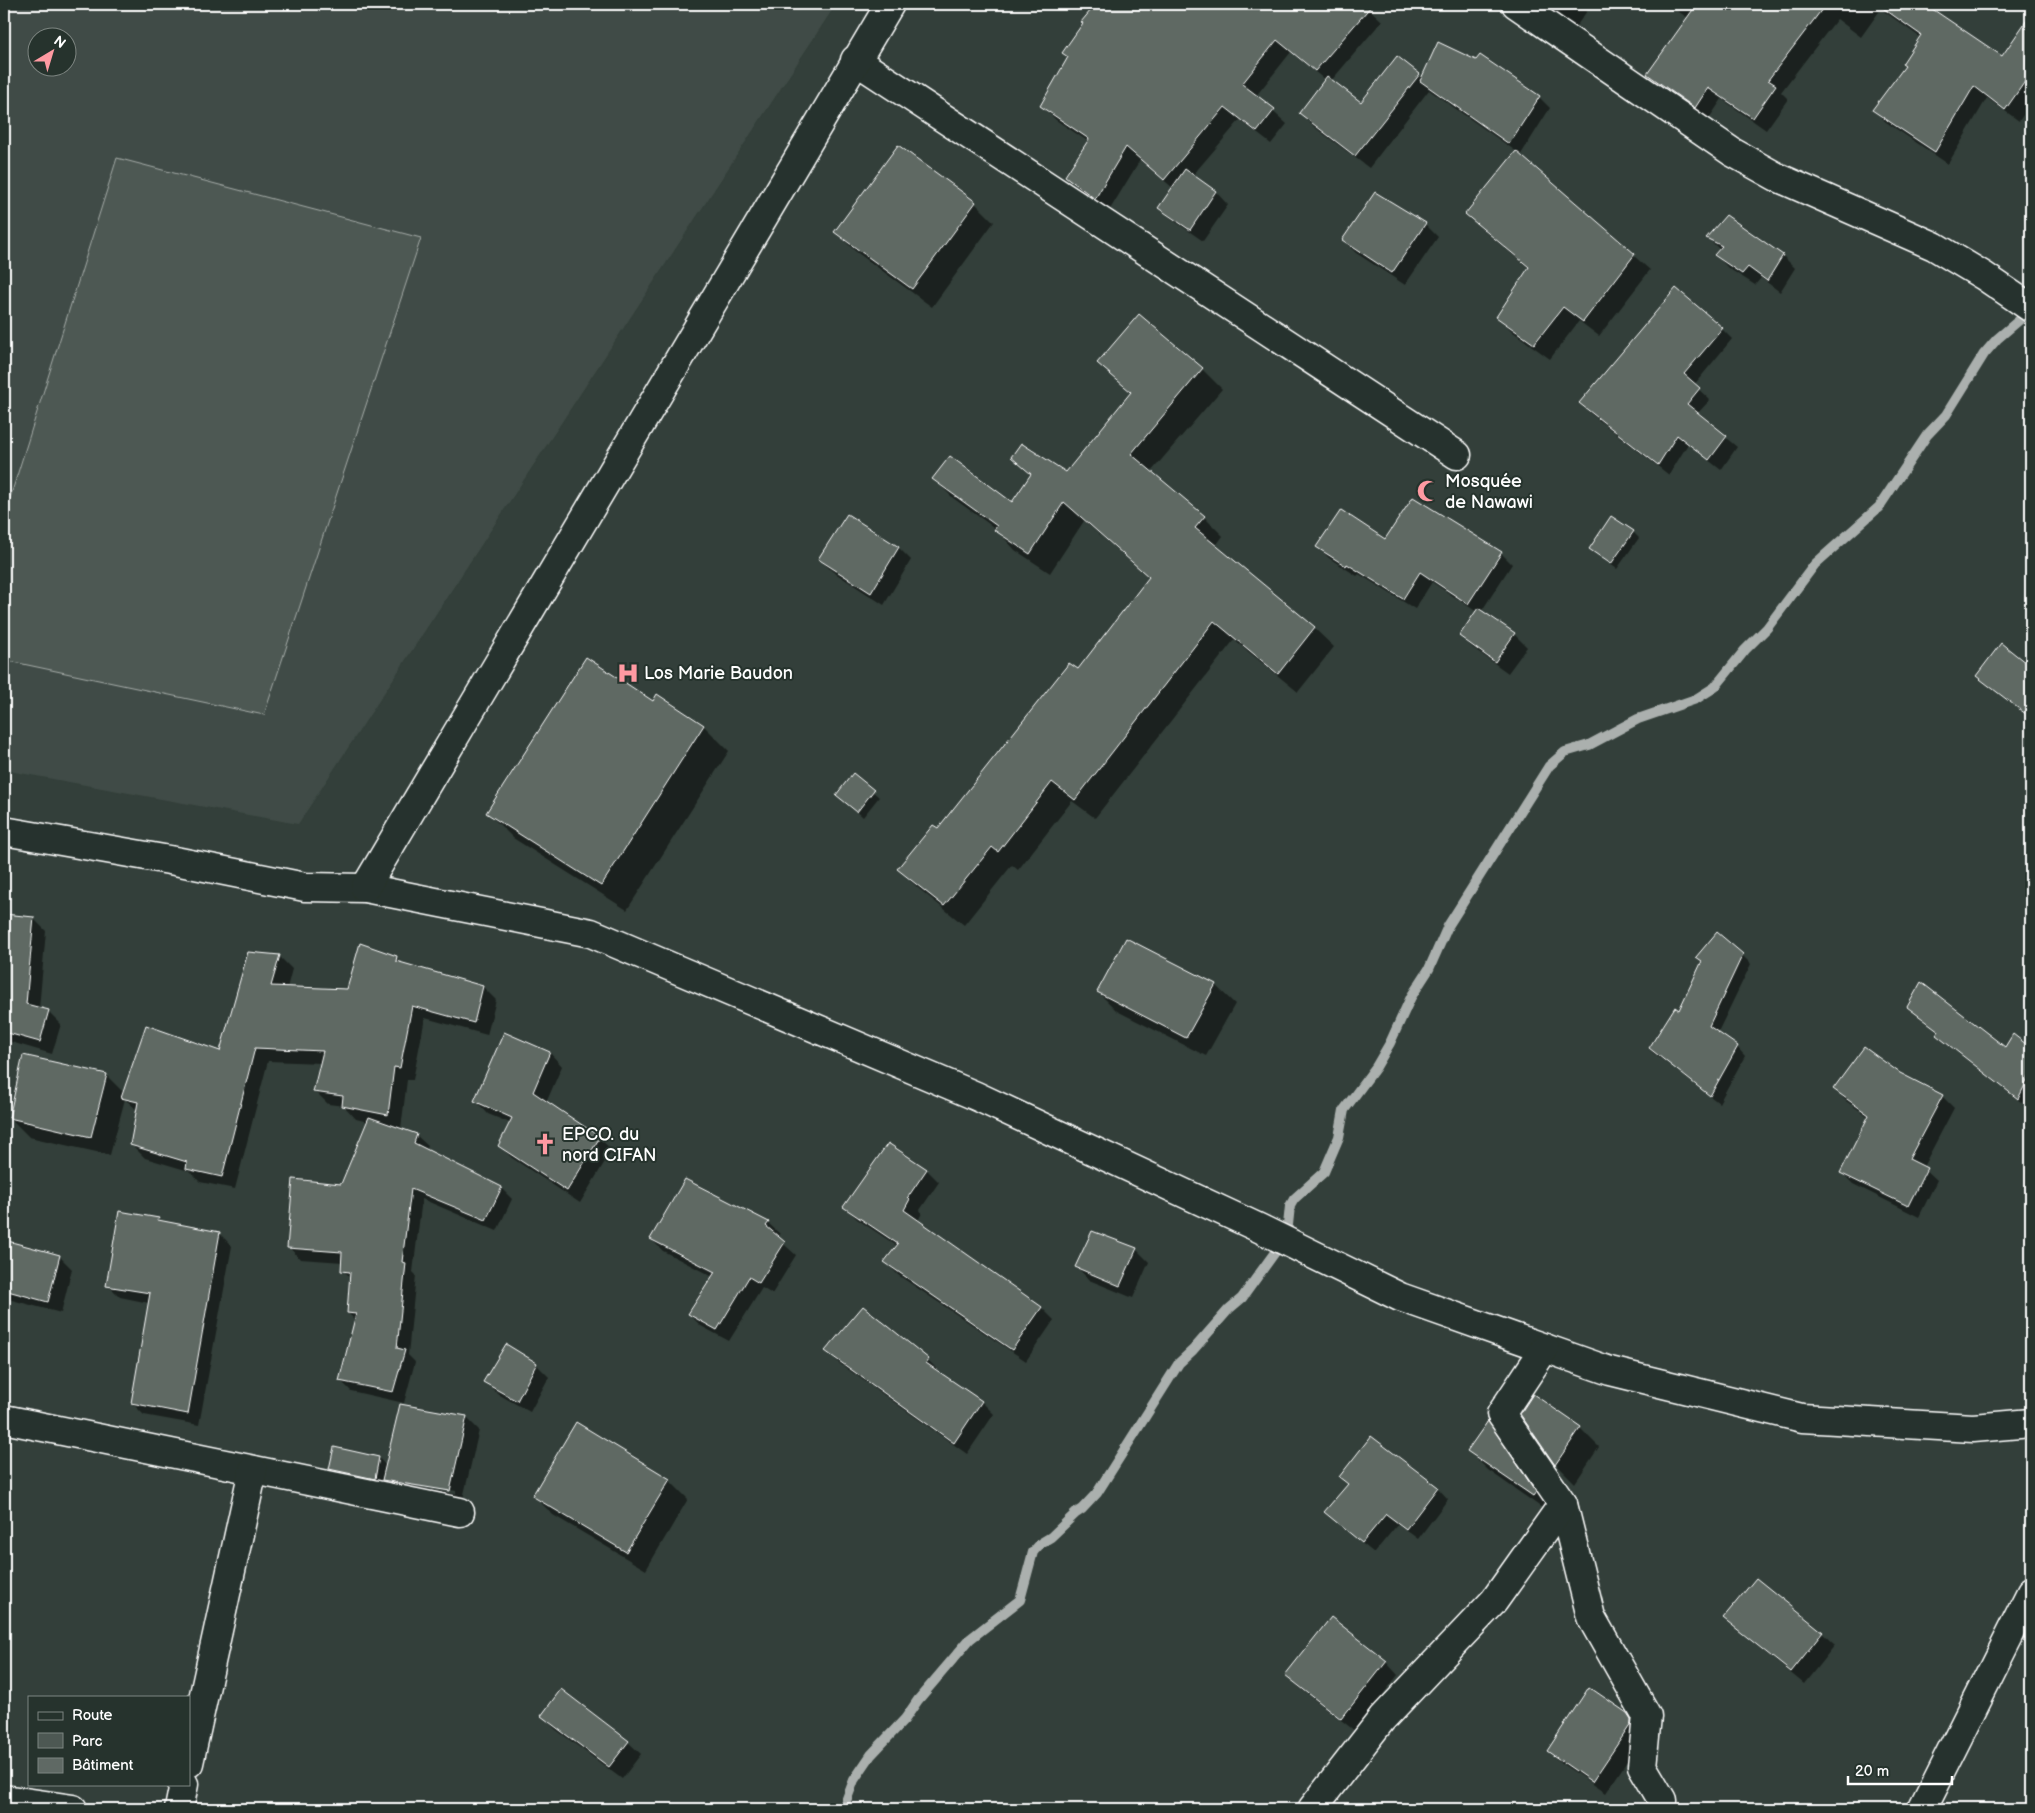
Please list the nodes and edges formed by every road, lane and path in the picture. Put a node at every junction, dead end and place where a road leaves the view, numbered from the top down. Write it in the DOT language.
graph roads {
  1 [pos="890,4"];
  2 [pos="1516,4"];
  3 [pos="855,60"];
  4 [pos="2028,305"];
  5 [pos="1457,455"];
  6 [pos="4,831"];
  7 [pos="365,888"];
  8 [pos="1545,1348"];
  9 [pos="4,1419"];
  10 [pos="2031,1423"];
  11 [pos="253,1470"];
  12 [pos="1564,1504"];
  13 [pos="460,1512"];
  14 [pos="2031,1592"];
  15 [pos="190,1758"];
  16 [pos="184,1786"];
  17 [pos="4,1798"];
  18 [pos="73,1809"];
  19 [pos="178,1809"];
  20 [pos="1312,1809"];
  21 [pos="1662,1809"];
  22 [pos="1922,1809"];
  1 -- 3 [label="street"];
  2 -- 4 [label="street"];
  3 -- 5 [label="street"];
  3 -- 7 [label="street"];
  6 -- 7 [label="street"];
  7 -- 8 [label="street"];
  8 -- 10 [label="street"];
  8 -- 12 [label="street"];
  9 -- 11 [label="street"];
  11 -- 13 [label="street"];
  11 -- 15 [label="street"];
  12 -- 20 [label="street"];
  12 -- 21 [label="street"];
  14 -- 22 [label="street"];
  16 -- 19 [label="street"];
  17 -- 18 [label="street"];
}
